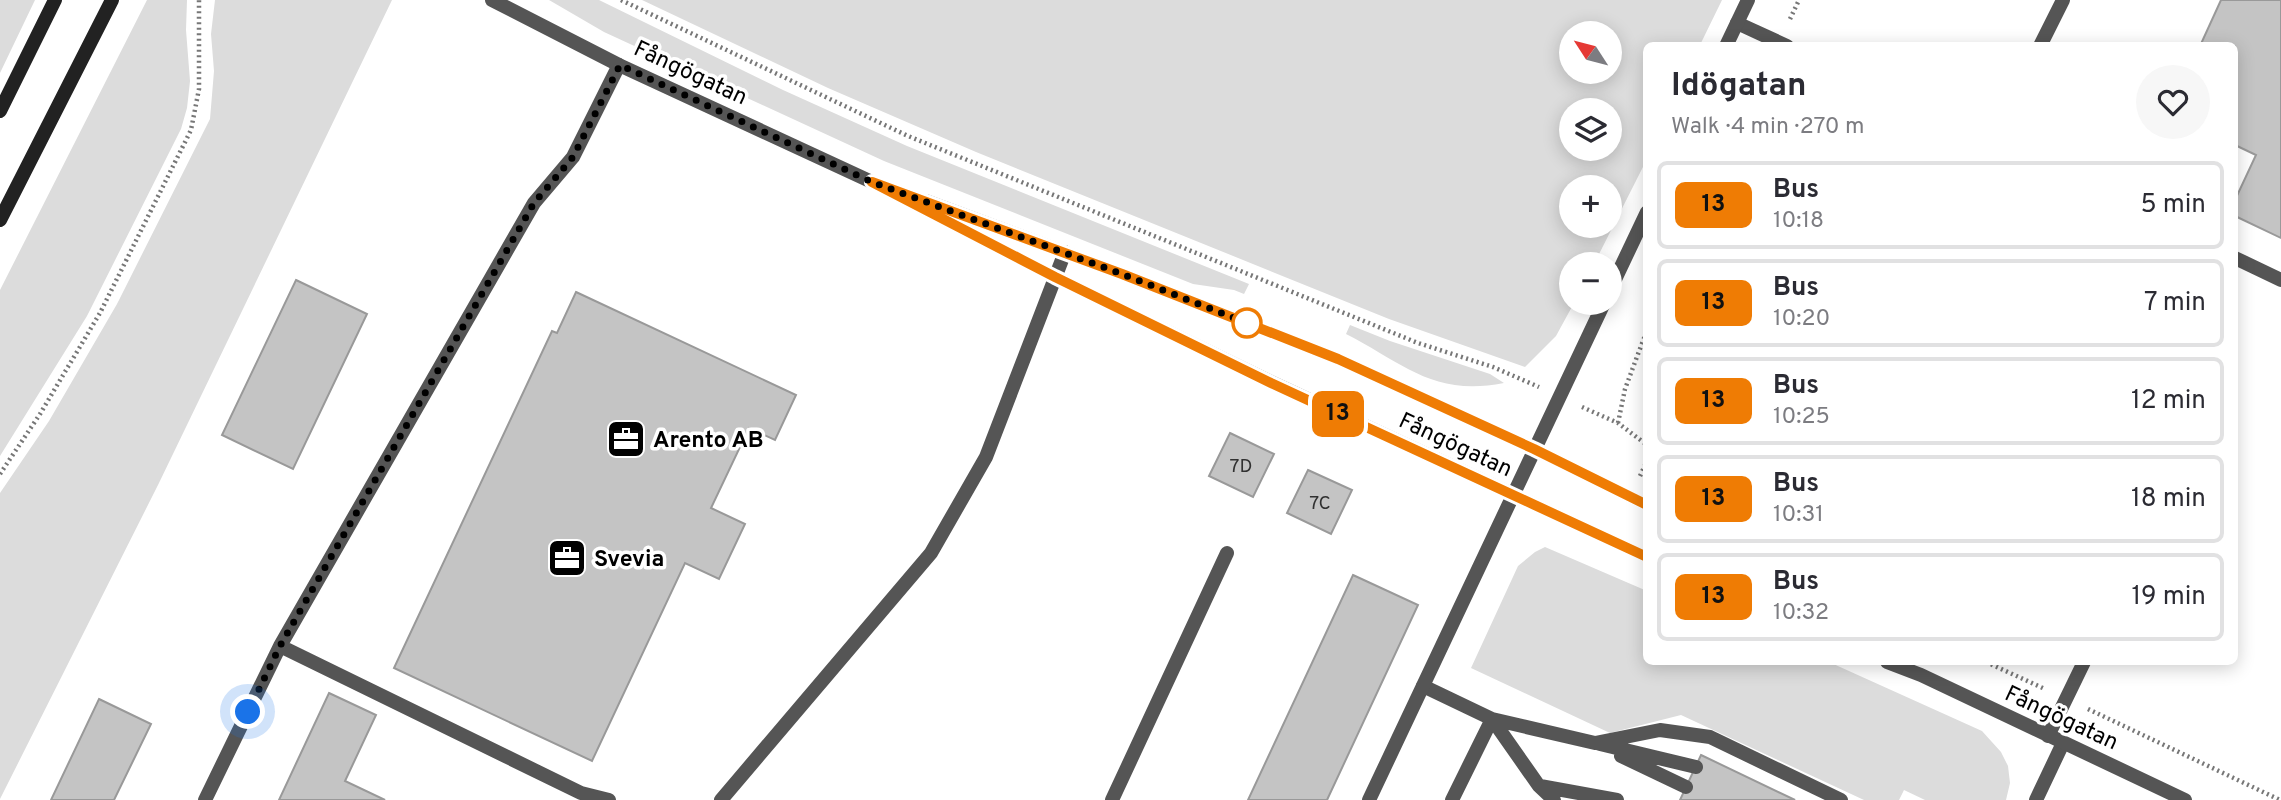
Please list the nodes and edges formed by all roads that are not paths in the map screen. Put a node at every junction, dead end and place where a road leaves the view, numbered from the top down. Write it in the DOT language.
graph roads {
  1 [pos="55,0"];
  2 [pos="112,0"];
  3 [pos="492,0"];
  4 [pos="1748,0"];
  5 [pos="2063,0"];
  6 [pos="1737,23"];
  7 [pos="1728,42"];
  8 [pos="1778,42"];
  9 [pos="2042,42"];
  10 [pos="620,65"];
  11 [pos="0,111"];
  12 [pos="872,182"];
  13 [pos="0,220"];
  14 [pos="1643,220"];
  15 [pos="1065,252"];
  16 [pos="2238,259"];
  17 [pos="1622,265"];
  18 [pos="1055,277"];
  19 [pos="2281,280"];
  20 [pos="1598,315"];
  21 [pos="1534,449"];
  22 [pos="1512,495"];
  23 [pos="1643,503"];
  24 [pos="1227,553"];
  25 [pos="1643,555"];
  26 [pos="280,646"];
  27 [pos="1895,665"];
  28 [pos="1904,665"];
  29 [pos="2083,665"];
  30 [pos="1920,675"];
  31 [pos="1423,686"];
  32 [pos="1492,719"];
  33 [pos="2048,736"];
  34 [pos="1595,743"];
  35 [pos="2063,743"];
  36 [pos="1696,767"];
  37 [pos="1538,786"];
  38 [pos="1686,787"];
  39 [pos="2159,794"];
  40 [pos="205,800"];
  41 [pos="609,800"];
  42 [pos="721,800"];
  43 [pos="1112,800"];
  44 [pos="1369,800"];
  45 [pos="1452,800"];
  46 [pos="1554,800"];
  47 [pos="1567,800"];
  48 [pos="1617,800"];
  49 [pos="1841,800"];
  50 [pos="2036,800"];
  51 [pos="2185,800"];
  1 -- 11 [label="main road"];
  2 -- 13 [label="main road"];
  3 -- 10 [label="street, Fångögatan"];
  4 -- 6 [label="street"];
  5 -- 9 [label="street"];
  6 -- 7 [label="street"];
  6 -- 8 [label="street"];
  10 -- 12 [label="street, Fångögatan"];
  10 -- 26 [label="street"];
  12 -- 15 [label="street, Fångögatan"];
  12 -- 18 [label="street, Fångögatan"];
  14 -- 17 [label="street"];
  15 -- 18 [label="street"];
  15 -- 21 [label="street, Fångögatan"];
  16 -- 19 [label="street"];
  18 -- 22 [label="street, Fångögatan"];
  18 -- 42 [label="street"];
  20 -- 21 [label="street"];
  21 -- 22 [label="street"];
  21 -- 23 [label="street, Fångögatan"];
  22 -- 25 [label="street, Fångögatan"];
  22 -- 31 [label="street"];
  24 -- 43 [label="street"];
  26 -- 40 [label="street"];
  26 -- 41 [label="street"];
  27 -- 30 [label="street, Fångögatan"];
  28 -- 30 [label="street, Fångögatan"];
  29 -- 33 [label="street"];
  30 -- 33 [label="street, Fångögatan"];
  31 -- 32 [label="street"];
  31 -- 44 [label="street"];
  32 -- 34 [label="street"];
  32 -- 37 [label="street"];
  32 -- 45 [label="street"];
  33 -- 35 [label="street, Fångögatan"];
  34 -- 36 [label="street"];
  34 -- 38 [label="street"];
  34 -- 49 [label="street"];
  35 -- 39 [label="street, Fångögatan"];
  35 -- 50 [label="street"];
  37 -- 46 [label="street"];
  37 -- 47 [label="street"];
  37 -- 48 [label="street"];
  39 -- 51 [label="street, Fångögatan"];
}
